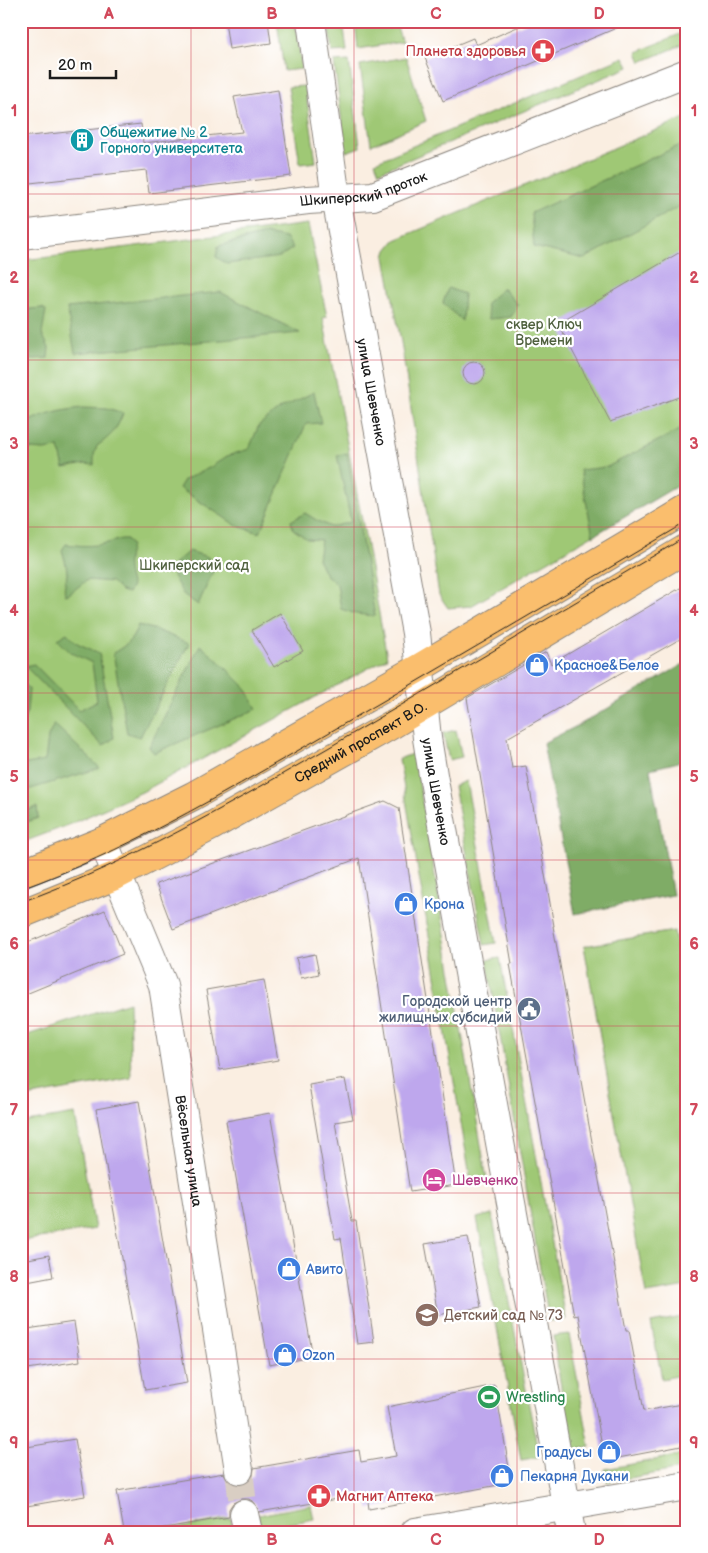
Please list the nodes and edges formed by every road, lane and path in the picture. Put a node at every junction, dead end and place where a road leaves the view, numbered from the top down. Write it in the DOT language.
graph roads {
  1 [pos="312,21"];
  2 [pos="687,73"];
  3 [pos="336,198"];
  4 [pos="21,235"];
  5 [pos="687,509"];
  6 [pos="687,548"];
  7 [pos="419,668"];
  8 [pos="423,706"];
  9 [pos="103,841"];
  10 [pos="21,874"];
  11 [pos="117,875"];
  12 [pos="21,914"];
  13 [pos="239,1470"];
  14 [pos="687,1486"];
  15 [pos="569,1519"];
  16 [pos="415,1532"];
  1 -- 3 [label="street, улица Шевченко"];
  2 -- 3 [label="street, Шкиперский проток"];
  3 -- 4 [label="street, Шкиперский проток"];
  3 -- 7 [label="street, улица Шевченко"];
  5 -- 7 [label="main road"];
  6 -- 8 [label="main road, Средний проспект В.О."];
  7 -- 8 [label="street, улица Шевченко"];
  7 -- 9 [label="main road"];
  8 -- 11 [label="main road, Средний проспект В.О."];
  8 -- 15 [label="street, улица Шевченко"];
  9 -- 10 [label="main road"];
  9 -- 11 [label="street, Вёсельная улица"];
  11 -- 12 [label="main road, Средний проспект В.О."];
  11 -- 13 [label="street, Вёсельная улица"];
  14 -- 15 [label="street"];
  15 -- 16 [label="street"];
}
